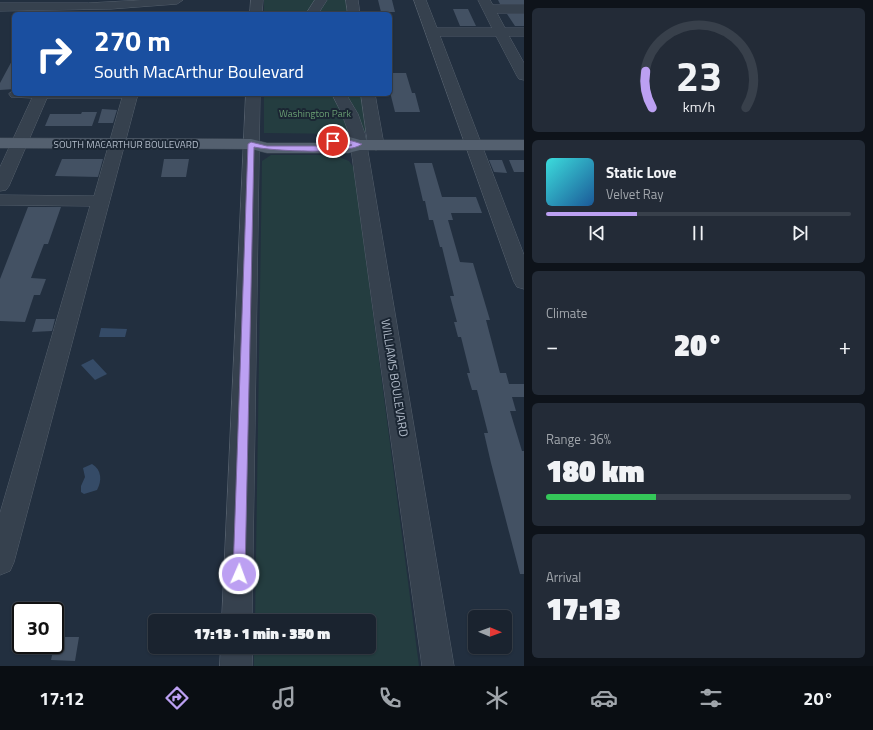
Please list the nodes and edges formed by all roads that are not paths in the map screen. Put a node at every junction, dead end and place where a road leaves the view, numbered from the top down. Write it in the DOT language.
graph roads {
  1 [pos="177,0"];
  2 [pos="257,0"];
  3 [pos="321,0"];
  4 [pos="352,0"];
  5 [pos="420,0"];
  6 [pos="486,4"];
  7 [pos="156,6"];
  8 [pos="82,7"];
  9 [pos="4,8"];
  10 [pos="524,9"];
  11 [pos="256,12"];
  12 [pos="313,12"];
  13 [pos="354,12"];
  14 [pos="432,32"];
  15 [pos="501,32"];
  16 [pos="524,32"];
  17 [pos="522,69"];
  18 [pos="0,94"];
  19 [pos="12,94"];
  20 [pos="41,96"];
  21 [pos="130,96"];
  22 [pos="253,96"];
  23 [pos="340,96"];
  24 [pos="368,96"];
  25 [pos="0,143"];
  26 [pos="20,143"];
  27 [pos="116,144"];
  28 [pos="251,144"];
  29 [pos="368,145"];
  30 [pos="474,145"];
  31 [pos="524,145"];
  32 [pos="0,186"];
  33 [pos="0,200"];
  34 [pos="101,201"];
  35 [pos="524,282"];
  36 [pos="0,562"];
  37 [pos="237,614"];
  38 [pos="237,654"];
  39 [pos="236,666"];
  40 [pos="438,666"];
  1 -- 7 [label="street"];
  2 -- 11 [label="street"];
  3 -- 12 [label="street"];
  4 -- 13 [label="street"];
  5 -- 14 [label="street"];
  6 -- 10 [label="street"];
  6 -- 15 [label="street"];
  7 -- 8 [label="street"];
  8 -- 9 [label="street"];
  14 -- 15 [label="street"];
  14 -- 30 [label="street"];
  15 -- 16 [label="street"];
  15 -- 17 [label="street"];
  18 -- 19 [label="street"];
  20 -- 26 [label="street"];
  21 -- 27 [label="street"];
  22 -- 28 [label="street"];
  23 -- 29 [label="street, WILLIAMS BOULEVARD"];
  24 -- 29 [label="street, WILLIAMS BOULEVARD"];
  25 -- 26 [label="main road, SOUTH MACARTHUR BOULEVARD"];
  26 -- 27 [label="main road, SOUTH MACARTHUR BOULEVARD"];
  26 -- 32 [label="street"];
  27 -- 28 [label="main road, SOUTH MACARTHUR BOULEVARD"];
  27 -- 34 [label="street"];
  28 -- 29 [label="main road, SOUTH MACARTHUR BOULEVARD"];
  28 -- 37 [label="street"];
  29 -- 30 [label="main road, SOUTH MACARTHUR BOULEVARD"];
  29 -- 40 [label="street, WILLIAMS BOULEVARD"];
  30 -- 31 [label="main road, SOUTH MACARTHUR BOULEVARD"];
  30 -- 35 [label="street"];
  33 -- 34 [label="street"];
  34 -- 36 [label="street"];
  38 -- 39 [label="street"];
}
